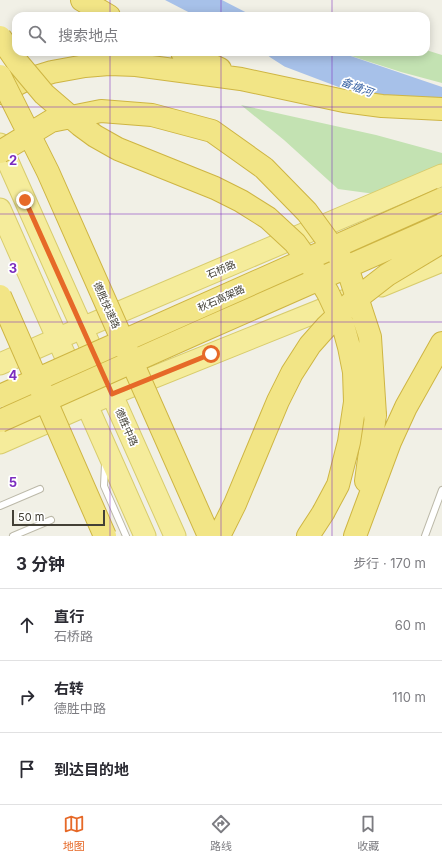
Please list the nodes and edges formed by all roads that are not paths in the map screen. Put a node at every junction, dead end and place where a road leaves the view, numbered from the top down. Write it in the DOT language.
graph roads {
  1 [pos="82,0"];
  2 [pos="102,12"];
  3 [pos="0,37"];
  4 [pos="12,54"];
  5 [pos="13,56"];
  6 [pos="191,56"];
  7 [pos="0,76"];
  8 [pos="241,79"];
  9 [pos="0,93"];
  10 [pos="442,109"];
  11 [pos="0,144"];
  12 [pos="0,152"];
  13 [pos="442,175"];
  14 [pos="442,199"];
  15 [pos="0,209"];
  16 [pos="442,225"];
  17 [pos="442,242"];
  18 [pos="442,261"];
  19 [pos="0,296"];
  20 [pos="82,328"];
  21 [pos="57,339"];
  22 [pos="442,343"];
  23 [pos="0,364"];
  24 [pos="112,394"];
  25 [pos="0,396"];
  26 [pos="87,405"];
  27 [pos="0,421"];
  28 [pos="0,443"];
  29 [pos="106,450"];
  30 [pos="40,489"];
  31 [pos="442,490"];
  32 [pos="0,506"];
  33 [pos="51,520"];
  34 [pos="357,530"];
  35 [pos="13,536"];
  36 [pos="105,536"];
  37 [pos="126,536"];
  38 [pos="145,536"];
  39 [pos="175,536"];
  40 [pos="209,536"];
  41 [pos="219,536"];
  42 [pos="308,536"];
  43 [pos="425,536"];
  1 -- 2 [label="highway"];
  3 -- 4 [label="highway, bridge"];
  5 -- 42 [label="highway, bridge"];
  6 -- 8 [label="highway"];
  7 -- 40 [label="highway, 德胜快速路, bridge"];
  8 -- 9 [label="highway, bridge"];
  8 -- 10 [label="highway"];
  11 -- 20 [label="main road, 德胜中路"];
  12 -- 34 [label="highway, bridge"];
  13 -- 20 [label="main road, 石桥路"];
  14 -- 25 [label="highway, 秋石高架路, bridge"];
  15 -- 21 [label="main road"];
  16 -- 27 [label="highway, bridge"];
  17 -- 41 [label="highway, bridge"];
  18 -- 24 [label="main road"];
  19 -- 36 [label="highway, bridge"];
  20 -- 21 [label="main road, 石桥路"];
  20 -- 24 [label="main road, 德胜中路"];
  21 -- 23 [label="main road, 石桥路"];
  21 -- 26 [label="main road"];
  22 -- 34 [label="highway"];
  24 -- 26 [label="main road"];
  24 -- 39 [label="main road, 德胜中路"];
  26 -- 28 [label="main road"];
  26 -- 29 [label="main road"];
  29 -- 37 [label="lane"];
  29 -- 38 [label="main road"];
  30 -- 32 [label="lane"];
  31 -- 43 [label="lane"];
  33 -- 35 [label="lane"];
}
